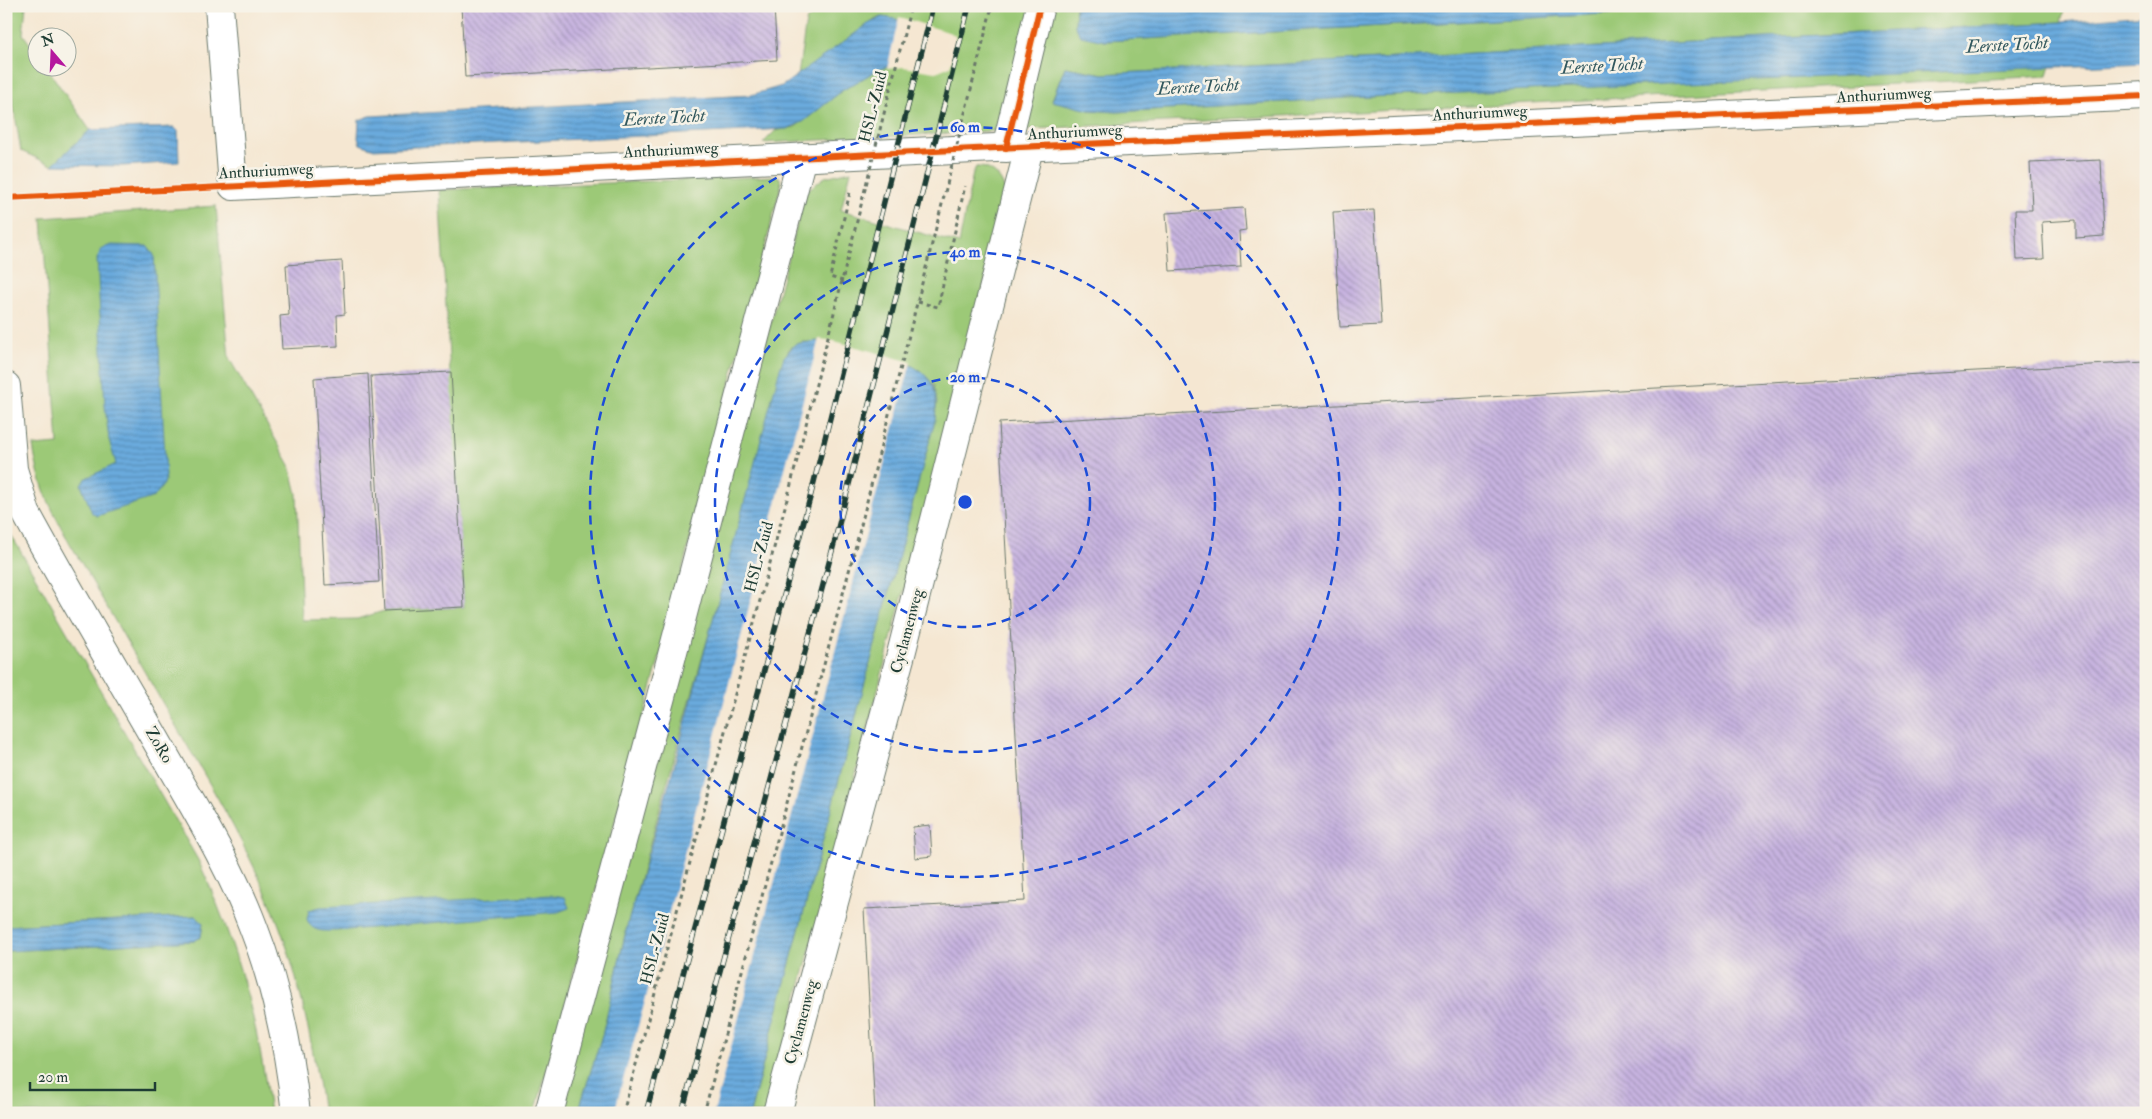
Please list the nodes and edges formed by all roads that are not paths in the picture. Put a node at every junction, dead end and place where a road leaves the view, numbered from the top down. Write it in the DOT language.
graph roads {
  1 [pos="219,6"];
  2 [pos="1040,6"];
  3 [pos="2146,96"];
  4 [pos="1017,148"];
  5 [pos="802,157"];
  6 [pos="6,386"];
  7 [pos="296,1113"];
  8 [pos="549,1113"];
  9 [pos="777,1113"];
  1 -- 5 [label="street, Anthuriumweg"];
  2 -- 4 [label="street, Cyclamenweg"];
  3 -- 4 [label="street, Anthuriumweg"];
  4 -- 5 [label="street, Anthuriumweg"];
  4 -- 9 [label="street, Cyclamenweg"];
  5 -- 8 [label="street"];
  6 -- 7 [label="street, ZoRo"];
}
